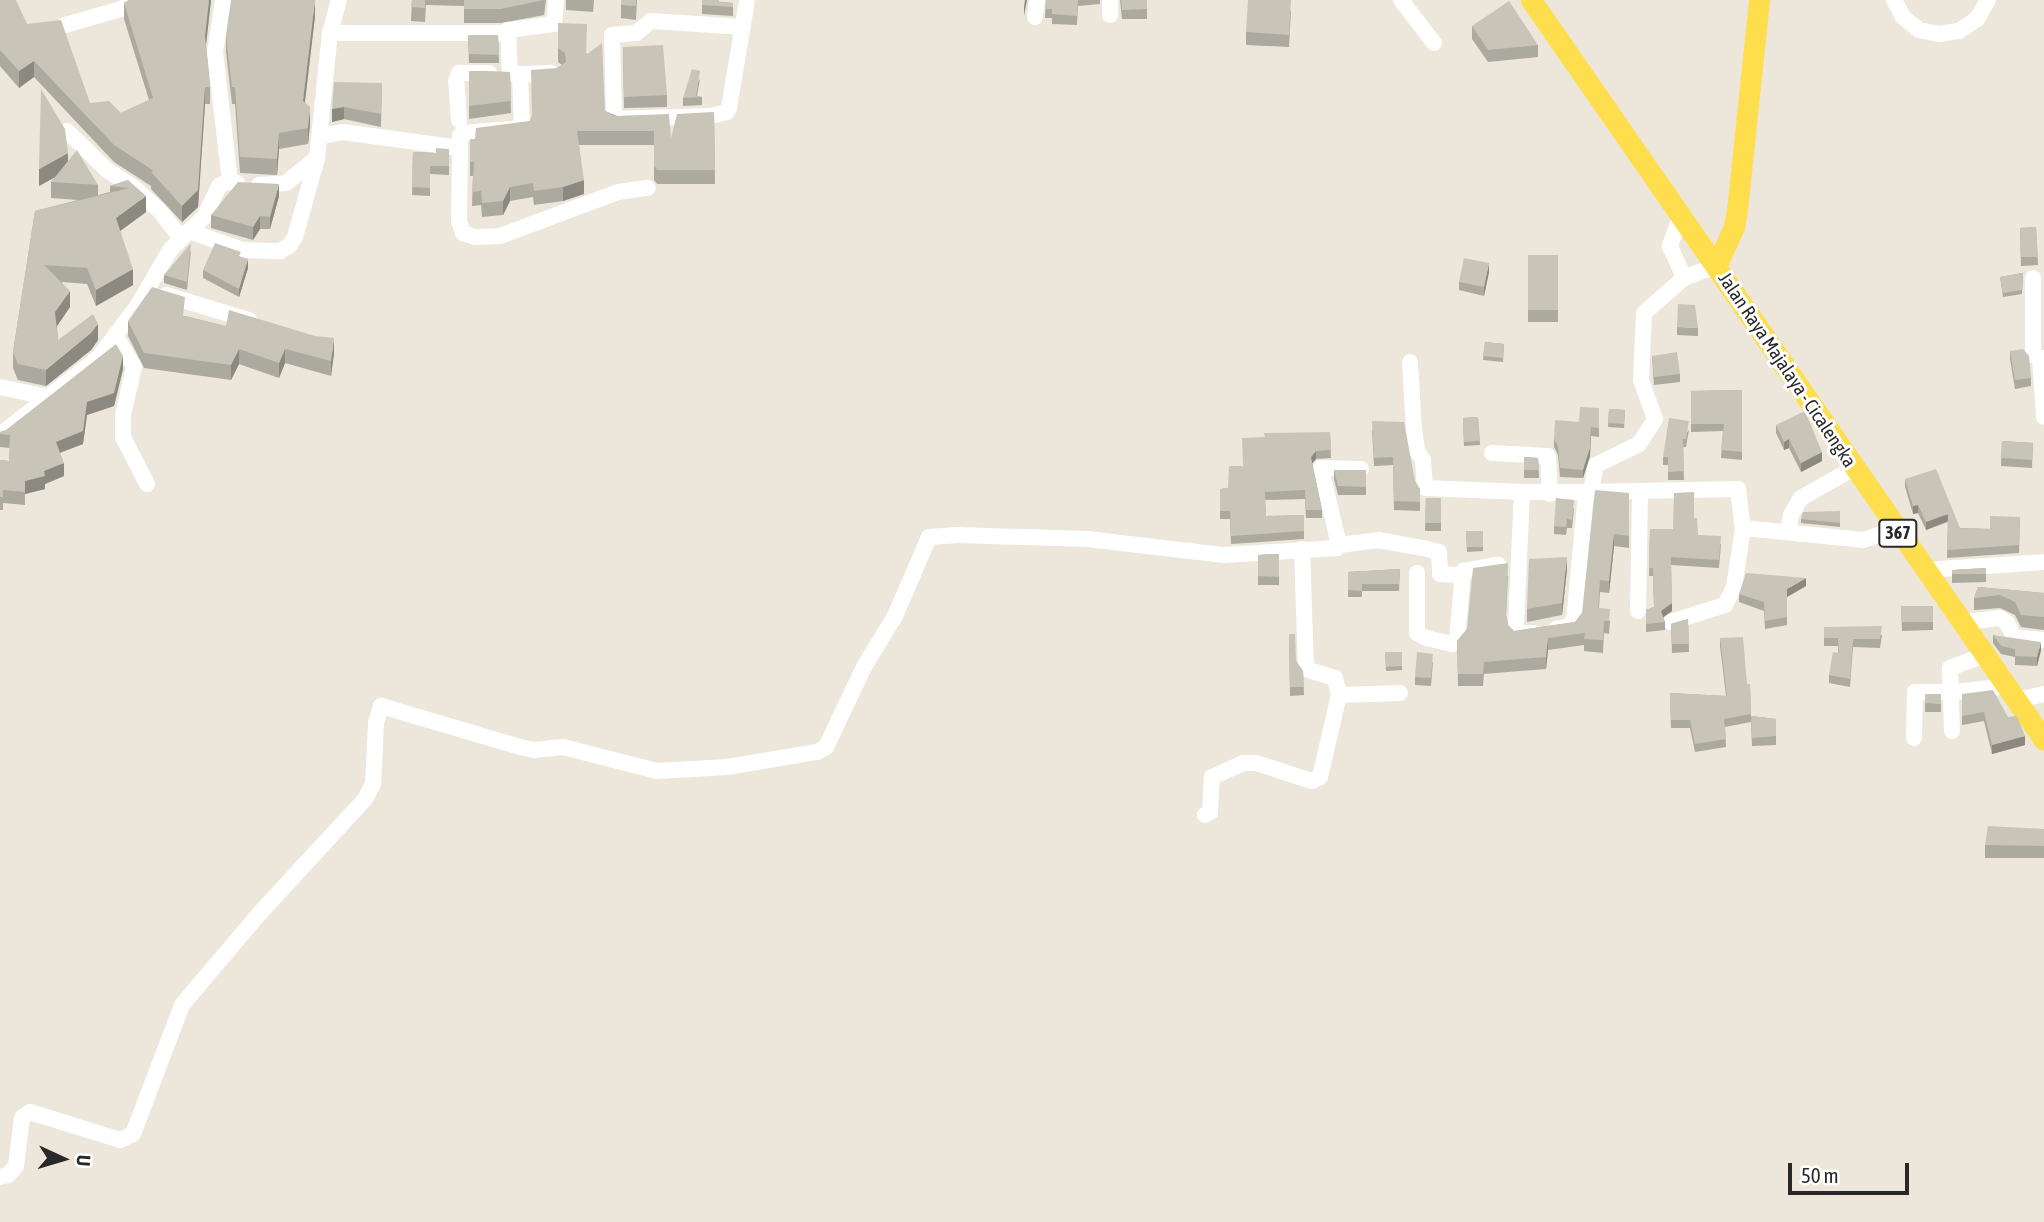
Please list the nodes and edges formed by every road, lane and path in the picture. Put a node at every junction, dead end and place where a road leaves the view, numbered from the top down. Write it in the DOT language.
graph roads {
  1 [pos="137,0"];
  2 [pos="223,0"];
  3 [pos="556,0"];
  4 [pos="747,0"];
  5 [pos="1037,0"];
  6 [pos="1401,0"];
  7 [pos="1531,0"];
  8 [pos="1759,0"];
  9 [pos="1895,0"];
  10 [pos="1988,0"];
  11 [pos="267,4"];
  12 [pos="332,5"];
  13 [pos="1035,17"];
  14 [pos="65,25"];
  15 [pos="743,27"];
  16 [pos="330,33"];
  17 [pos="508,33"];
  18 [pos="1434,43"];
  19 [pos="556,72"];
  20 [pos="515,74"];
  21 [pos="458,120"];
  22 [pos="67,131"];
  23 [pos="321,136"];
  24 [pos="460,148"];
  25 [pos="317,158"];
  26 [pos="230,182"];
  27 [pos="648,188"];
  28 [pos="1680,219"];
  29 [pos="185,234"];
  30 [pos="1716,267"];
  31 [pos="1684,278"];
  32 [pos="2033,278"];
  33 [pos="147,289"];
  34 [pos="266,325"];
  35 [pos="115,335"];
  36 [pos="2042,358"];
  37 [pos="1410,362"];
  38 [pos="0,387"];
  39 [pos="48,397"];
  40 [pos="2044,417"];
  41 [pos="0,435"];
  42 [pos="1492,453"];
  43 [pos="1854,468"];
  44 [pos="1361,469"];
  45 [pos="147,484"];
  46 [pos="1522,492"];
  47 [pos="1589,492"];
  48 [pos="1640,493"];
  49 [pos="1550,494"];
  50 [pos="1743,528"];
  51 [pos="1896,529"];
  52 [pos="1788,532"];
  53 [pos="1339,545"];
  54 [pos="1302,549"];
  55 [pos="2044,562"];
  56 [pos="1518,563"];
  57 [pos="1925,570"];
  58 [pos="1417,573"];
  59 [pos="1461,575"];
  60 [pos="1638,611"];
  61 [pos="1671,622"];
  62 [pos="1962,622"];
  63 [pos="2044,640"];
  64 [pos="1987,654"];
  65 [pos="1949,691"];
  66 [pos="1400,693"];
  67 [pos="2013,693"];
  68 [pos="2044,694"];
  69 [pos="1339,695"];
  70 [pos="1952,731"];
  71 [pos="1914,738"];
  72 [pos="2044,740"];
  73 [pos="1206,815"];
  74 [pos="0,1177"];
  1 -- 14 [label="street"];
  2 -- 11 [label="street"];
  2 -- 26 [label="street"];
  3 -- 17 [label="street"];
  4 -- 15 [label="street"];
  5 -- 13 [label="street"];
  6 -- 18 [label="street"];
  7 -- 28 [label="main road, Jalan Raya Majalaya - Cicalengka / 367"];
  8 -- 30 [label="main road"];
  9 -- 10 [label="street"];
  12 -- 16 [label="street"];
  15 -- 15 [label="street"];
  16 -- 17 [label="street"];
  16 -- 23 [label="street"];
  17 -- 20 [label="street"];
  19 -- 20 [label="street"];
  20 -- 21 [label="street"];
  20 -- 24 [label="street"];
  22 -- 29 [label="street"];
  23 -- 24 [label="street"];
  23 -- 25 [label="street"];
  24 -- 27 [label="street"];
  25 -- 26 [label="street"];
  25 -- 29 [label="street"];
  26 -- 29 [label="street"];
  28 -- 30 [label="main road, Jalan Raya Majalaya - Cicalengka / 367"];
  28 -- 31 [label="street"];
  29 -- 33 [label="street"];
  30 -- 31 [label="street"];
  30 -- 43 [label="main road, Jalan Raya Majalaya - Cicalengka / 367"];
  31 -- 47 [label="street"];
  32 -- 36 [label="street"];
  33 -- 34 [label="street"];
  33 -- 35 [label="street"];
  35 -- 39 [label="street"];
  35 -- 45 [label="street"];
  36 -- 40 [label="street"];
  37 -- 46 [label="street"];
  38 -- 39 [label="street"];
  39 -- 41 [label="street"];
  42 -- 49 [label="street"];
  43 -- 51 [label="main road, Jalan Raya Majalaya - Cicalengka / 367"];
  43 -- 52 [label="street"];
  44 -- 53 [label="street"];
  46 -- 49 [label="street"];
  46 -- 56 [label="street"];
  47 -- 48 [label="street"];
  47 -- 49 [label="street"];
  47 -- 56 [label="street"];
  48 -- 50 [label="street"];
  48 -- 60 [label="street"];
  50 -- 52 [label="street"];
  50 -- 61 [label="street"];
  51 -- 52 [label="street"];
  51 -- 57 [label="main road, Jalan Raya Majalaya - Cicalengka / 367"];
  53 -- 54 [label="street"];
  53 -- 59 [label="street"];
  54 -- 69 [label="street"];
  54 -- 74 [label="street"];
  55 -- 57 [label="street"];
  56 -- 59 [label="street"];
  57 -- 62 [label="main road, Jalan Raya Majalaya - Cicalengka / 367"];
  58 -- 59 [label="street"];
  62 -- 63 [label="street"];
  62 -- 64 [label="main road, Jalan Raya Majalaya - Cicalengka / 367"];
  64 -- 65 [label="street"];
  64 -- 67 [label="main road, Jalan Raya Majalaya - Cicalengka / 367"];
  65 -- 67 [label="street"];
  65 -- 70 [label="street"];
  65 -- 71 [label="street"];
  66 -- 69 [label="street"];
  67 -- 68 [label="street"];
  67 -- 72 [label="main road, Jalan Raya Majalaya - Cicalengka / 367"];
  69 -- 73 [label="street"];
}
